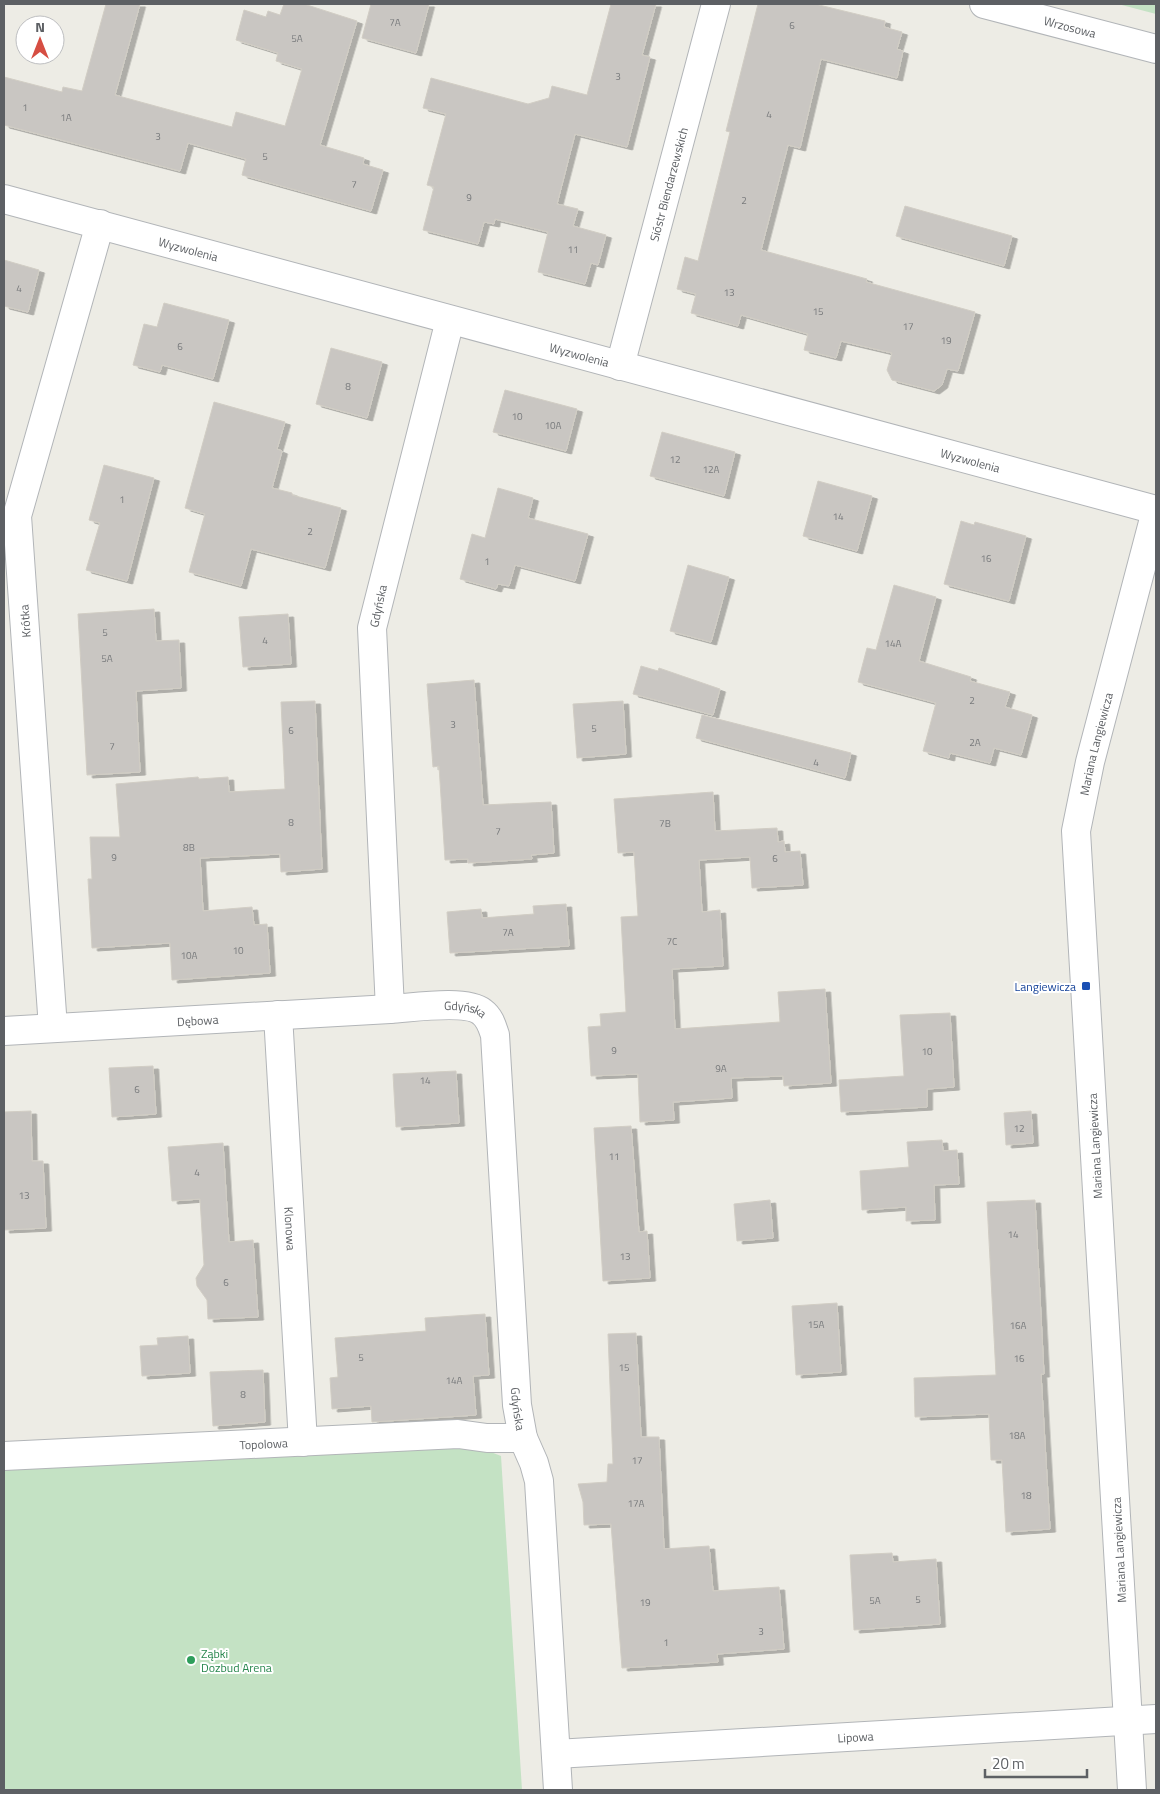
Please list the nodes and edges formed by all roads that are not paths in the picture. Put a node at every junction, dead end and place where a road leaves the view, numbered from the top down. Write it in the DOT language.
graph roads {
  1 [pos="716,4"];
  2 [pos="984,4"];
  3 [pos="1156,49"];
  4 [pos="4,198"];
  5 [pos="100,224"];
  6 [pos="450,320"];
  7 [pos="620,366"];
  8 [pos="1156,510"];
  9 [pos="390,1009"];
  10 [pos="278,1015"];
  11 [pos="53,1028"];
  12 [pos="4,1031"];
  13 [pos="524,1438"];
  14 [pos="303,1442"];
  15 [pos="4,1456"];
  16 [pos="1156,1719"];
  17 [pos="1128,1721"];
  18 [pos="556,1754"];
  19 [pos="558,1790"];
  20 [pos="1132,1790"];
  1 -- 7 [label="street, Sióstr Biendarzewskich"];
  2 -- 3 [label="street, Wrzosowa"];
  4 -- 5 [label="street, Wyzwolenia"];
  5 -- 6 [label="street, Wyzwolenia"];
  5 -- 11 [label="street, Krótka"];
  6 -- 7 [label="street, Wyzwolenia"];
  6 -- 9 [label="street, Gdyńska"];
  7 -- 8 [label="street, Wyzwolenia"];
  8 -- 17 [label="street, Mariana Langiewicza"];
  9 -- 10 [label="street, Dębowa"];
  9 -- 13 [label="street, Gdyńska"];
  10 -- 11 [label="street, Dębowa"];
  10 -- 14 [label="street, Klonowa"];
  11 -- 12 [label="street, Dębowa"];
  13 -- 14 [label="street, Topolowa"];
  13 -- 18 [label="street, Gdyńska"];
  14 -- 15 [label="street, Topolowa"];
  16 -- 17 [label="street, Lipowa"];
  17 -- 18 [label="street, Lipowa"];
  17 -- 20 [label="street, Mariana Langiewicza"];
  18 -- 19 [label="street, Gdyńska"];
}
